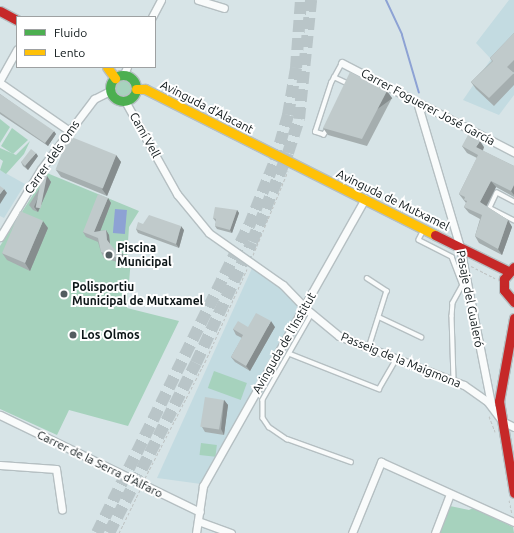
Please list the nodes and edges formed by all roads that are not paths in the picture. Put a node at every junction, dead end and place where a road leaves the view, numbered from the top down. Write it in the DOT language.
graph roads {
  1 [pos="161,0"];
  2 [pos="198,0"];
  3 [pos="224,8"];
  4 [pos="0,11"];
  5 [pos="153,16"];
  6 [pos="16,19"];
  7 [pos="16,51"];
  8 [pos="342,62"];
  9 [pos="108,68"];
  10 [pos="125,71"];
  11 [pos="334,77"];
  12 [pos="114,78"];
  13 [pos="0,82"];
  14 [pos="136,89"];
  15 [pos="110,91"];
  16 [pos="346,91"];
  17 [pos="126,101"];
  18 [pos="418,102"];
  19 [pos="331,123"];
  20 [pos="71,132"];
  21 [pos="266,150"];
  22 [pos="514,152"];
  23 [pos="365,199"];
  24 [pos="514,202"];
  25 [pos="514,220"];
  26 [pos="424,229"];
  27 [pos="0,237"];
  28 [pos="460,247"];
  29 [pos="250,262"];
  30 [pos="511,269"];
  31 [pos="367,278"];
  32 [pos="514,302"];
  33 [pos="305,308"];
  34 [pos="312,314"];
  35 [pos="379,318"];
  36 [pos="514,318"];
  37 [pos="421,337"];
  38 [pos="369,348"];
  39 [pos="290,354"];
  40 [pos="396,359"];
  41 [pos="454,380"];
  42 [pos="491,406"];
  43 [pos="0,415"];
  44 [pos="502,420"];
  45 [pos="514,427"];
  46 [pos="351,462"];
  47 [pos="0,465"];
  48 [pos="514,493"];
  49 [pos="450,494"];
  50 [pos="62,510"];
  51 [pos="200,512"];
  52 [pos="198,521"];
  53 [pos="514,522"];
  54 [pos="196,533"];
  55 [pos="230,533"];
  56 [pos="352,533"];
  57 [pos="434,533"];
  1 -- 5 [label="street"];
  2 -- 3 [label="street"];
  4 -- 6 [label="street"];
  7 -- 13 [label="street"];
  8 -- 11 [label="lane"];
  8 -- 18 [label="street, Carrer Foguerer José García"];
  9 -- 12 [label="street"];
  10 -- 12 [label="street"];
  10 -- 14 [label="street"];
  11 -- 16 [label="lane"];
  11 -- 19 [label="lane"];
  12 -- 15 [label="street"];
  13 -- 20 [label="street"];
  14 -- 17 [label="street"];
  14 -- 21 [label="street, Avinguda d'Alacant"];
  15 -- 17 [label="street"];
  15 -- 20 [label="street, Carrer dels Oms"];
  17 -- 29 [label="street, Camí Vell"];
  18 -- 22 [label="street, Carrer Foguerer José García"];
  18 -- 28 [label="street, Pasaje del Gualeró"];
  20 -- 27 [label="street, Carrer dels Oms"];
  21 -- 23 [label="street, Avinguda de Mutxamel"];
  23 -- 26 [label="street, Avinguda de Mutxamel"];
  23 -- 33 [label="street, Avinguda de l'Institut"];
  24 -- 25 [label="lane"];
  26 -- 28 [label="street, Avinguda de Mutxamel"];
  26 -- 41 [label="lane"];
  28 -- 30 [label="street, Avinguda de Mutxamel"];
  28 -- 42 [label="street, Pasaje del Gualeró"];
  29 -- 33 [label="street, Passeig de la Maigmona"];
  30 -- 32 [label="street"];
  31 -- 35 [label="lane"];
  33 -- 34 [label="street, Passeig de la Maigmona"];
  33 -- 51 [label="street, Avinguda de l'Institut"];
  34 -- 38 [label="street, Passeig de la Maigmona"];
  34 -- 39 [label="lane"];
  35 -- 37 [label="lane"];
  35 -- 38 [label="lane"];
  36 -- 44 [label="street"];
  38 -- 40 [label="street, Passeig de la Maigmona"];
  39 -- 40 [label="lane"];
  39 -- 46 [label="lane"];
  40 -- 41 [label="street, Passeig de la Maigmona"];
  41 -- 42 [label="street, Passeig de la Maigmona"];
  42 -- 44 [label="street, Passeig de la Maigmona"];
  43 -- 51 [label="street, Carrer de la Serra d'Alfaro"];
  44 -- 45 [label="street, Passeig de la Maigmona"];
  44 -- 48 [label="street"];
  47 -- 50 [label="street"];
  49 -- 53 [label="street"];
  49 -- 56 [label="street"];
  49 -- 57 [label="street"];
  51 -- 52 [label="street"];
  52 -- 54 [label="street"];
  52 -- 55 [label="street"];
}
